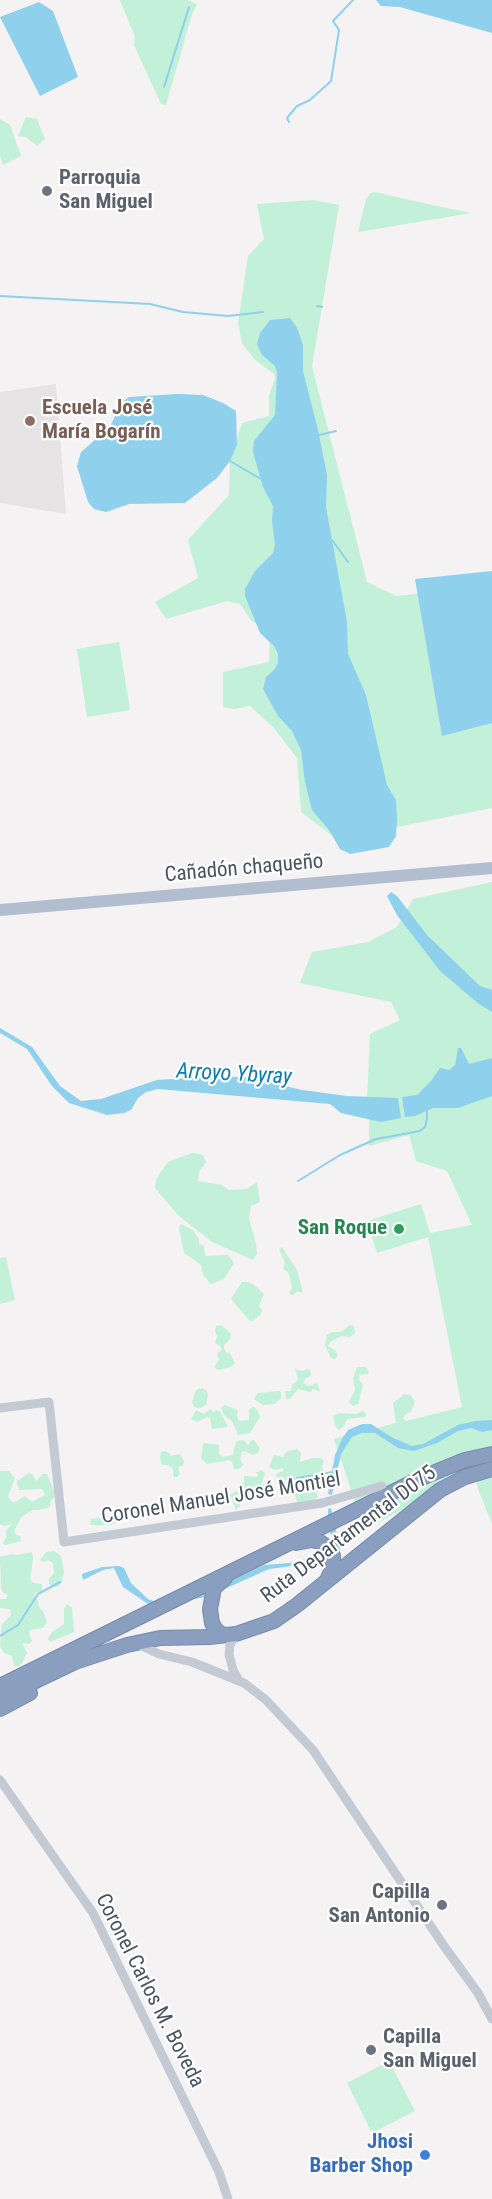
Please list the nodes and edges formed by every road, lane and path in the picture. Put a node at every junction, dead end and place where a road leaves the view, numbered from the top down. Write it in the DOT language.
graph roads {
  1 [pos="492,868"];
  2 [pos="0,910"];
  3 [pos="0,1408"];
  4 [pos="492,1454"];
  5 [pos="492,1469"];
  6 [pos="382,1486"];
  7 [pos="275,1549"];
  8 [pos="238,1568"];
  9 [pos="297,1605"];
  10 [pos="116,1628"];
  11 [pos="229,1634"];
  12 [pos="131,1644"];
  13 [pos="55,1665"];
  14 [pos="0,1676"];
  15 [pos="239,1681"];
  16 [pos="0,1686"];
  17 [pos="0,1698"];
  18 [pos="0,1709"];
  19 [pos="0,1780"];
  20 [pos="492,2019"];
  21 [pos="228,2199"];
  1 -- 2 [label="main road, Cañadón chaqueño"];
  3 -- 6 [label="street, Coronel Manuel José Montiel"];
  4 -- 7 [label="highway, Ruta Departamental D075"];
  5 -- 9 [label="highway, Ruta Departamental D075"];
  7 -- 8 [label="highway, Ruta Departamental D075"];
  7 -- 9 [label="highway"];
  8 -- 10 [label="highway, Ruta Departamental D075"];
  8 -- 11 [label="highway"];
  9 -- 11 [label="highway, Ruta Departamental D075"];
  10 -- 13 [label="highway, Ruta Departamental D075"];
  10 -- 14 [label="highway"];
  11 -- 12 [label="highway, Ruta Departamental D075"];
  11 -- 15 [label="street"];
  12 -- 13 [label="highway, Ruta Departamental D075"];
  12 -- 15 [label="street"];
  12 -- 18 [label="highway"];
  13 -- 16 [label="highway"];
  13 -- 17 [label="highway"];
  15 -- 20 [label="street"];
  19 -- 21 [label="street, Coronel Carlos M. Boveda"];
}
